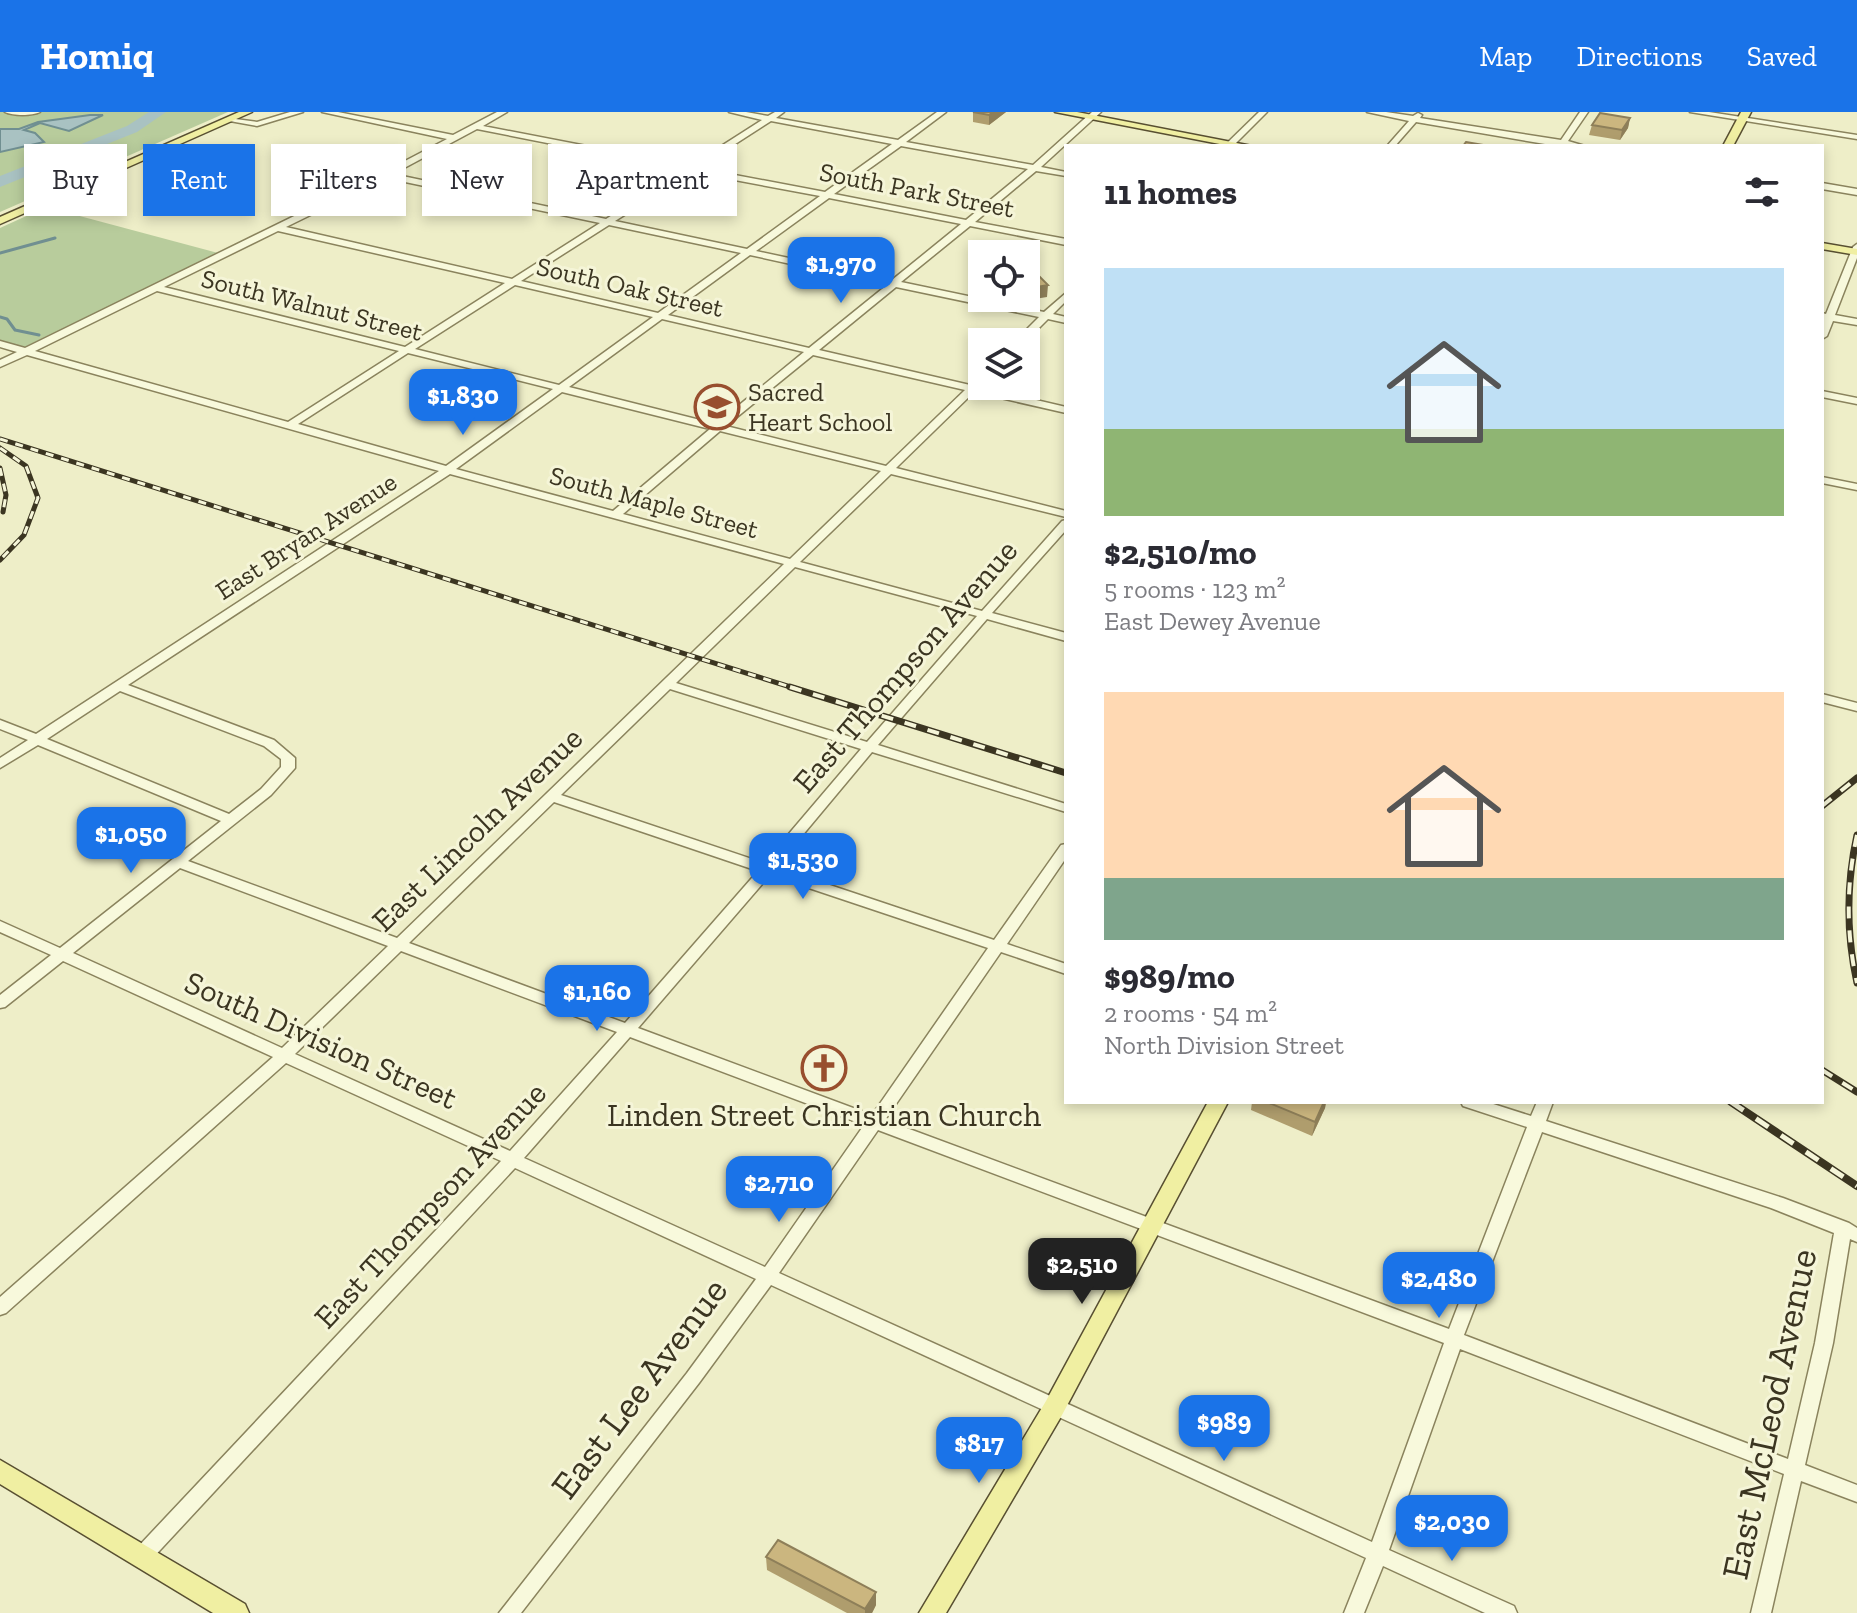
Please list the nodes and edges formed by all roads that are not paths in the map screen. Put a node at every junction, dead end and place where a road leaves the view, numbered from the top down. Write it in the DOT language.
graph roads {
  1 [pos="9,112"];
  2 [pos="36,112"];
  3 [pos="247,112"];
  4 [pos="299,112"];
  5 [pos="326,112"];
  6 [pos="503,112"];
  7 [pos="733,112"];
  8 [pos="780,112"];
  9 [pos="942,112"];
  10 [pos="1060,112"];
  11 [pos="1263,112"];
  12 [pos="1371,112"];
  13 [pos="1584,112"];
  14 [pos="1694,112"];
  15 [pos="1094,115"];
  16 [pos="1418,116"];
  17 [pos="1744,116"];
  18 [pos="770,119"];
  19 [pos="228,120"];
  20 [pos="477,127"];
  21 [pos="1857,137"];
  22 [pos="455,138"];
  23 [pos="900,143"];
  24 [pos="566,144"];
  25 [pos="730,144"];
  26 [pos="1224,144"];
  27 [pos="1230,144"];
  28 [pos="1393,144"];
  29 [pos="1562,144"];
  30 [pos="1729,144"];
  31 [pos="406,164"];
  32 [pos="1035,168"];
  33 [pos="1064,174"];
  34 [pos="737,177"];
  35 [pos="406,180"];
  36 [pos="1824,186"];
  37 [pos="1857,192"];
  38 [pos="828,194"];
  39 [pos="302,216"];
  40 [pos="617,216"];
  41 [pos="0,221"];
  42 [pos="967,222"];
  43 [pos="606,223"];
  44 [pos="278,228"];
  45 [pos="1064,242"];
  46 [pos="1824,246"];
  47 [pos="1856,250"];
  48 [pos="749,252"];
  49 [pos="512,283"];
  50 [pos="894,283"];
  51 [pos="153,287"];
  52 [pos="1064,298"];
  53 [pos="660,316"];
  54 [pos="1046,316"];
  55 [pos="1826,316"];
  56 [pos="1064,320"];
  57 [pos="1857,322"];
  58 [pos="1034,328"];
  59 [pos="0,344"];
  60 [pos="29,351"];
  61 [pos="812,351"];
  62 [pos="406,352"];
  63 [pos="0,364"];
  64 [pos="968,382"];
  65 [pos="560,388"];
  66 [pos="968,394"];
  67 [pos="1824,394"];
  68 [pos="1032,400"];
  69 [pos="1857,401"];
  70 [pos="1064,409"];
  71 [pos="288,426"];
  72 [pos="716,429"];
  73 [pos="448,470"];
  74 [pos="887,471"];
  75 [pos="1824,480"];
  76 [pos="1857,487"];
  77 [pos="616,514"];
  78 [pos="1064,514"];
  79 [pos="1064,525"];
  80 [pos="794,563"];
  81 [pos="984,616"];
  82 [pos="1064,636"];
  83 [pos="668,684"];
  84 [pos="118,686"];
  85 [pos="1824,699"];
  86 [pos="1857,707"];
  87 [pos="0,724"];
  88 [pos="37,740"];
  89 [pos="869,747"];
  90 [pos="0,764"];
  91 [pos="552,797"];
  92 [pos="1064,807"];
  93 [pos="231,820"];
  94 [pos="1064,851"];
  95 [pos="178,862"];
  96 [pos="765,868"];
  97 [pos="0,926"];
  98 [pos="396,946"];
  99 [pos="997,947"];
  100 [pos="62,955"];
  101 [pos="1064,968"];
  102 [pos="0,1003"];
  103 [pos="624,1030"];
  104 [pos="283,1057"];
  105 [pos="1217,1104"];
  106 [pos="1475,1104"];
  107 [pos="1544,1104"];
  108 [pos="873,1123"];
  109 [pos="1537,1124"];
  110 [pos="512,1160"];
  111 [pos="1152,1227"];
  112 [pos="1850,1231"];
  113 [pos="768,1276"];
  114 [pos="0,1308"];
  115 [pos="1454,1339"];
  116 [pos="1054,1408"];
  117 [pos="1794,1470"];
  118 [pos="0,1471"];
  119 [pos="1857,1494"];
  120 [pos="1378,1554"];
  121 [pos="142,1556"];
  122 [pos="236,1613"];
  123 [pos="509,1613"];
  124 [pos="932,1613"];
  125 [pos="1354,1613"];
  126 [pos="1507,1613"];
  127 [pos="1761,1613"];
  1 -- 2 [label="street"];
  3 -- 19 [label="main road"];
  4 -- 19 [label="street"];
  5 -- 22 [label="street"];
  6 -- 20 [label="street"];
  7 -- 18 [label="street"];
  8 -- 18 [label="street"];
  9 -- 23 [label="street, East Bryan Avenue"];
  10 -- 15 [label="main road"];
  11 -- 27 [label="street"];
  12 -- 16 [label="street"];
  13 -- 29 [label="street"];
  14 -- 17 [label="street"];
  15 -- 26 [label="main road"];
  15 -- 32 [label="street"];
  16 -- 28 [label="street"];
  16 -- 29 [label="street"];
  17 -- 21 [label="street"];
  17 -- 30 [label="main road"];
  18 -- 23 [label="street"];
  18 -- 25 [label="street"];
  19 -- 41 [label="main road"];
  20 -- 22 [label="street"];
  20 -- 24 [label="street, South Park Street"];
  22 -- 31 [label="street"];
  23 -- 32 [label="street"];
  23 -- 38 [label="street, East Bryan Avenue"];
  32 -- 33 [label="street"];
  32 -- 42 [label="street"];
  34 -- 38 [label="street, South Park Street"];
  35 -- 43 [label="street"];
  36 -- 37 [label="street"];
  38 -- 42 [label="street, South Park Street"];
  38 -- 48 [label="street, East Bryan Avenue"];
  39 -- 44 [label="street"];
  40 -- 43 [label="street"];
  42 -- 45 [label="street, South Park Street"];
  42 -- 50 [label="street"];
  43 -- 48 [label="street"];
  43 -- 49 [label="street"];
  44 -- 49 [label="street, South Oak Street"];
  44 -- 51 [label="street"];
  46 -- 47 [label="main road"];
  47 -- 55 [label="street"];
  48 -- 50 [label="street"];
  48 -- 53 [label="street, East Bryan Avenue"];
  49 -- 53 [label="street, South Oak Street"];
  49 -- 62 [label="street"];
  50 -- 54 [label="street"];
  50 -- 61 [label="street"];
  51 -- 60 [label="street"];
  51 -- 62 [label="street, South Walnut Street"];
  52 -- 54 [label="street"];
  53 -- 61 [label="street, South Oak Street"];
  53 -- 65 [label="street, East Bryan Avenue"];
  54 -- 56 [label="street"];
  54 -- 58 [label="street"];
  55 -- 57 [label="street"];
  59 -- 60 [label="street, South Maple Street"];
  60 -- 63 [label="street"];
  60 -- 71 [label="street, South Maple Street"];
  61 -- 64 [label="street, South Oak Street"];
  61 -- 72 [label="street"];
  62 -- 65 [label="street, South Walnut Street"];
  62 -- 71 [label="street"];
  65 -- 72 [label="street, South Walnut Street"];
  65 -- 73 [label="street, East Bryan Avenue"];
  66 -- 74 [label="street, East Lincoln Avenue"];
  67 -- 69 [label="street"];
  68 -- 70 [label="street, South Oak Street"];
  71 -- 73 [label="street, South Maple Street"];
  72 -- 74 [label="street, South Walnut Street"];
  72 -- 77 [label="street"];
  73 -- 77 [label="street, South Maple Street"];
  73 -- 84 [label="street, East Bryan Avenue"];
  74 -- 78 [label="street, South Walnut Street"];
  74 -- 80 [label="street, East Lincoln Avenue"];
  75 -- 76 [label="street"];
  77 -- 80 [label="street, South Maple Street"];
  79 -- 81 [label="street, East Thompson Avenue"];
  80 -- 81 [label="street, South Maple Street"];
  80 -- 83 [label="street, East Lincoln Avenue"];
  81 -- 82 [label="street, South Maple Street"];
  81 -- 89 [label="street, East Thompson Avenue"];
  83 -- 89 [label="street"];
  83 -- 91 [label="street, East Lincoln Avenue"];
  84 -- 88 [label="street, East Bryan Avenue"];
  84 -- 93 [label="street"];
  85 -- 86 [label="street"];
  87 -- 88 [label="street"];
  88 -- 90 [label="street, East Bryan Avenue"];
  88 -- 93 [label="street"];
  89 -- 92 [label="street"];
  89 -- 96 [label="street, East Thompson Avenue"];
  91 -- 96 [label="street"];
  91 -- 98 [label="street, East Lincoln Avenue"];
  93 -- 95 [label="street"];
  94 -- 99 [label="street, East Lee Avenue"];
  95 -- 98 [label="street"];
  95 -- 100 [label="street"];
  96 -- 99 [label="street"];
  96 -- 103 [label="street, East Thompson Avenue"];
  97 -- 100 [label="street, South Division Street"];
  98 -- 103 [label="street"];
  98 -- 104 [label="street, East Lincoln Avenue"];
  99 -- 101 [label="street"];
  99 -- 108 [label="street, East Lee Avenue"];
  100 -- 102 [label="street"];
  100 -- 104 [label="street, South Division Street"];
  103 -- 108 [label="street"];
  103 -- 110 [label="street, East Thompson Avenue"];
  104 -- 110 [label="street, South Division Street"];
  104 -- 114 [label="street, East Lincoln Avenue"];
  105 -- 111 [label="main road"];
  106 -- 109 [label="street"];
  107 -- 109 [label="street"];
  108 -- 111 [label="street"];
  108 -- 113 [label="street, East Lee Avenue"];
  109 -- 112 [label="street"];
  109 -- 115 [label="street"];
  110 -- 113 [label="street, South Division Street"];
  110 -- 121 [label="street, East Thompson Avenue"];
  111 -- 115 [label="street"];
  111 -- 116 [label="main road"];
  112 -- 117 [label="street, East McLeod Avenue"];
  113 -- 116 [label="street, South Division Street"];
  113 -- 123 [label="street, East Lee Avenue"];
  115 -- 117 [label="street"];
  115 -- 120 [label="street"];
  116 -- 120 [label="street, South Division Street"];
  116 -- 124 [label="main road"];
  117 -- 119 [label="street"];
  117 -- 127 [label="street, East McLeod Avenue"];
  118 -- 121 [label="main road"];
  120 -- 125 [label="street"];
  120 -- 126 [label="street, South Division Street"];
  121 -- 122 [label="main road"];
}
